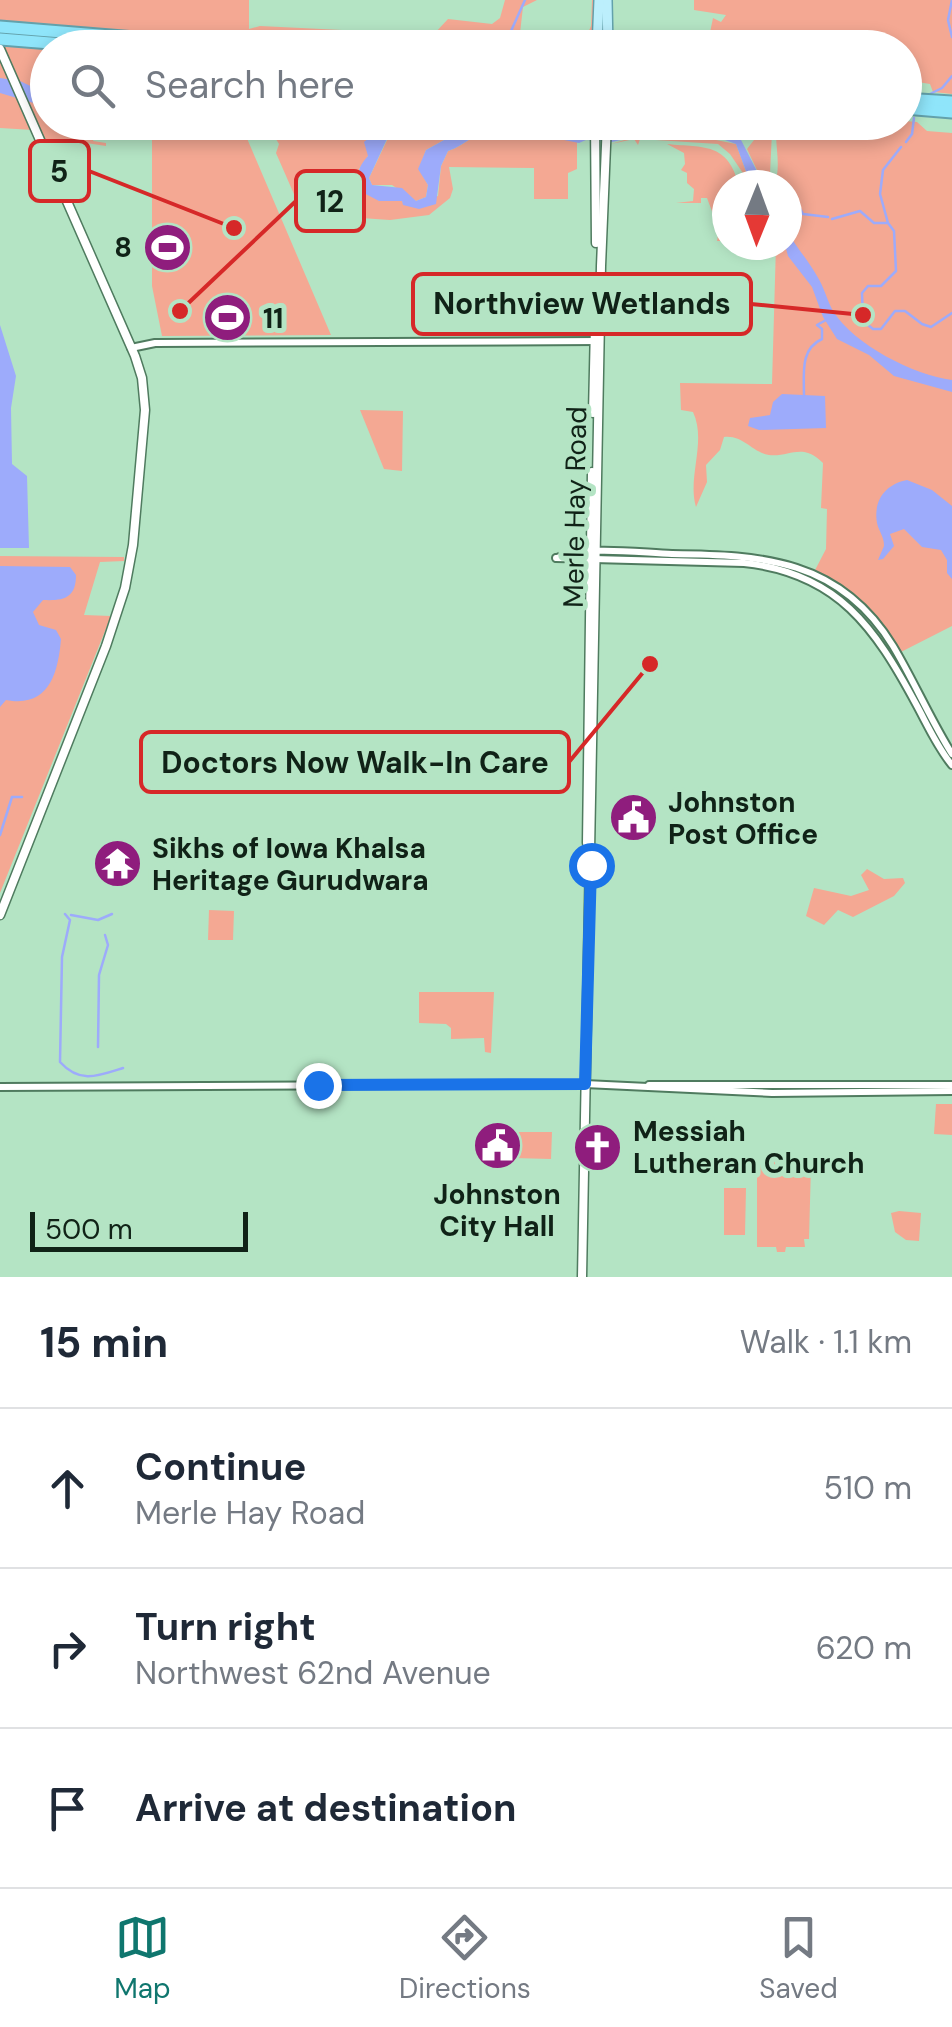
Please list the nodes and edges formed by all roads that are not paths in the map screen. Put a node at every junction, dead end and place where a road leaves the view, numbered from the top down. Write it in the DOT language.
graph roads {
  1 [pos="599,0"];
  2 [pos="607,0"];
  3 [pos="0,27"];
  4 [pos="37,30"];
  5 [pos="601,30"];
  6 [pos="604,30"];
  7 [pos="0,39"];
  8 [pos="30,41"];
  9 [pos="0,49"];
  10 [pos="922,100"];
  11 [pos="952,102"];
  12 [pos="922,110"];
  13 [pos="952,112"];
  14 [pos="30,116"];
  15 [pos="40,140"];
  16 [pos="594,140"];
  17 [pos="607,140"];
  18 [pos="597,341"];
  19 [pos="132,348"];
  20 [pos="594,556"];
  21 [pos="952,754"];
  22 [pos="952,764"];
  23 [pos="0,915"];
  24 [pos="585,1084"];
  25 [pos="0,1087"];
  26 [pos="952,1088"];
  27 [pos="582,1277"];
  1 -- 5 [label="main road"];
  2 -- 6 [label="main road"];
  3 -- 4 [label="highway"];
  7 -- 8 [label="highway"];
  9 -- 14 [label="main road"];
  10 -- 11 [label="highway"];
  12 -- 13 [label="highway"];
  15 -- 19 [label="main road"];
  16 -- 18 [label="main road, Merle Hay Road"];
  17 -- 18 [label="main road, Merle Hay Road"];
  18 -- 19 [label="street"];
  18 -- 20 [label="main road, Merle Hay Road"];
  19 -- 23 [label="main road"];
  20 -- 21 [label="street"];
  20 -- 22 [label="street"];
  20 -- 24 [label="main road, Merle Hay Road"];
  24 -- 25 [label="street"];
  24 -- 26 [label="street"];
  24 -- 27 [label="main road, Merle Hay Road"];
}
